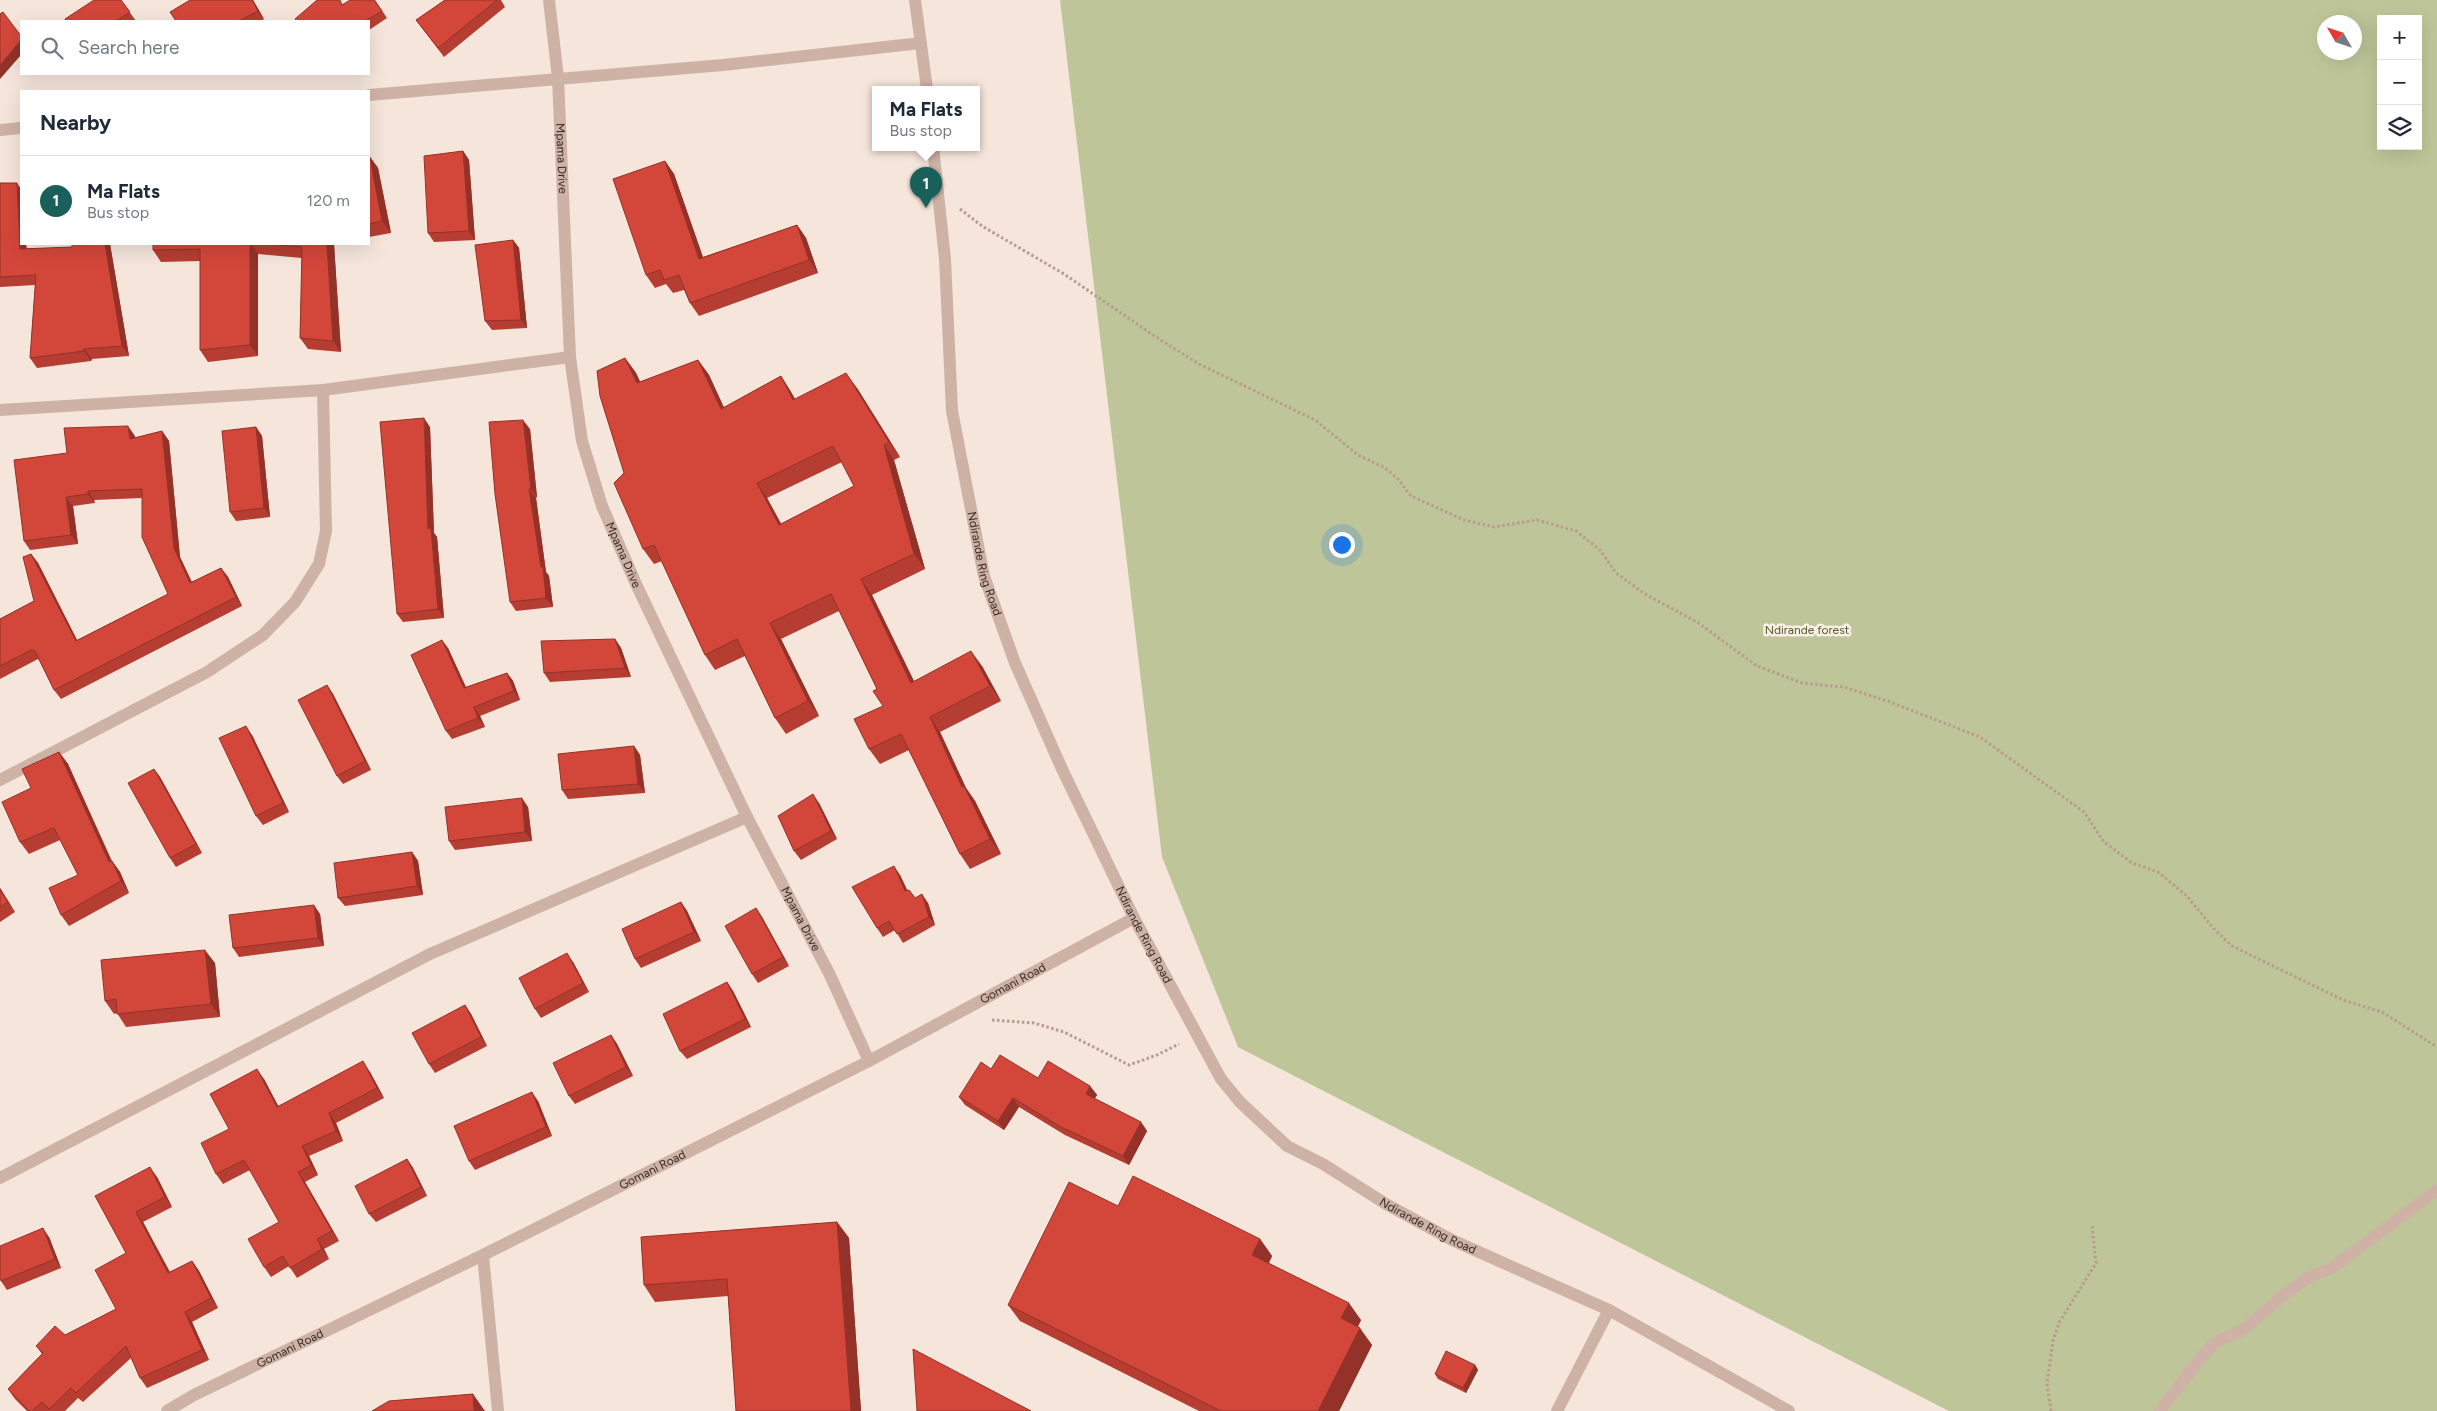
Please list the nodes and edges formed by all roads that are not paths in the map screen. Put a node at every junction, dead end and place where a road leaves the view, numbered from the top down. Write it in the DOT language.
graph roads {
  1 [pos="549,0"];
  2 [pos="915,0"];
  3 [pos="921,43"];
  4 [pos="558,78"];
  5 [pos="927,86"];
  6 [pos="370,95"];
  7 [pos="20,128"];
  8 [pos="0,130"];
  9 [pos="933,151"];
  10 [pos="570,357"];
  11 [pos="323,390"];
  12 [pos="0,410"];
  13 [pos="0,780"];
  14 [pos="747,817"];
  15 [pos="1134,918"];
  16 [pos="869,1061"];
  17 [pos="0,1178"];
  18 [pos="2437,1190"];
  19 [pos="483,1255"];
  20 [pos="1609,1310"];
  21 [pos="168,1411"];
  22 [pos="498,1411"];
  23 [pos="1557,1411"];
  24 [pos="1789,1411"];
  25 [pos="2160,1411"];
  1 -- 4 [label="street, Mpama Drive"];
  2 -- 3 [label="street"];
  3 -- 4 [label="street"];
  3 -- 5 [label="street"];
  4 -- 6 [label="street"];
  4 -- 10 [label="street, Mpama Drive"];
  7 -- 8 [label="street"];
  9 -- 15 [label="street, Ndirande Ring Road"];
  10 -- 11 [label="street"];
  10 -- 14 [label="street, Mpama Drive"];
  11 -- 12 [label="street"];
  11 -- 13 [label="street"];
  14 -- 16 [label="street, Mpama Drive"];
  14 -- 17 [label="street"];
  15 -- 16 [label="street, Gomani Road"];
  15 -- 20 [label="street, Ndirande Ring Road"];
  16 -- 19 [label="street, Gomani Road"];
  18 -- 25 [label="street"];
  19 -- 21 [label="street, Gomani Road"];
  19 -- 22 [label="street"];
  20 -- 23 [label="street"];
  20 -- 24 [label="street, Ndirande Ring Road"];
}
